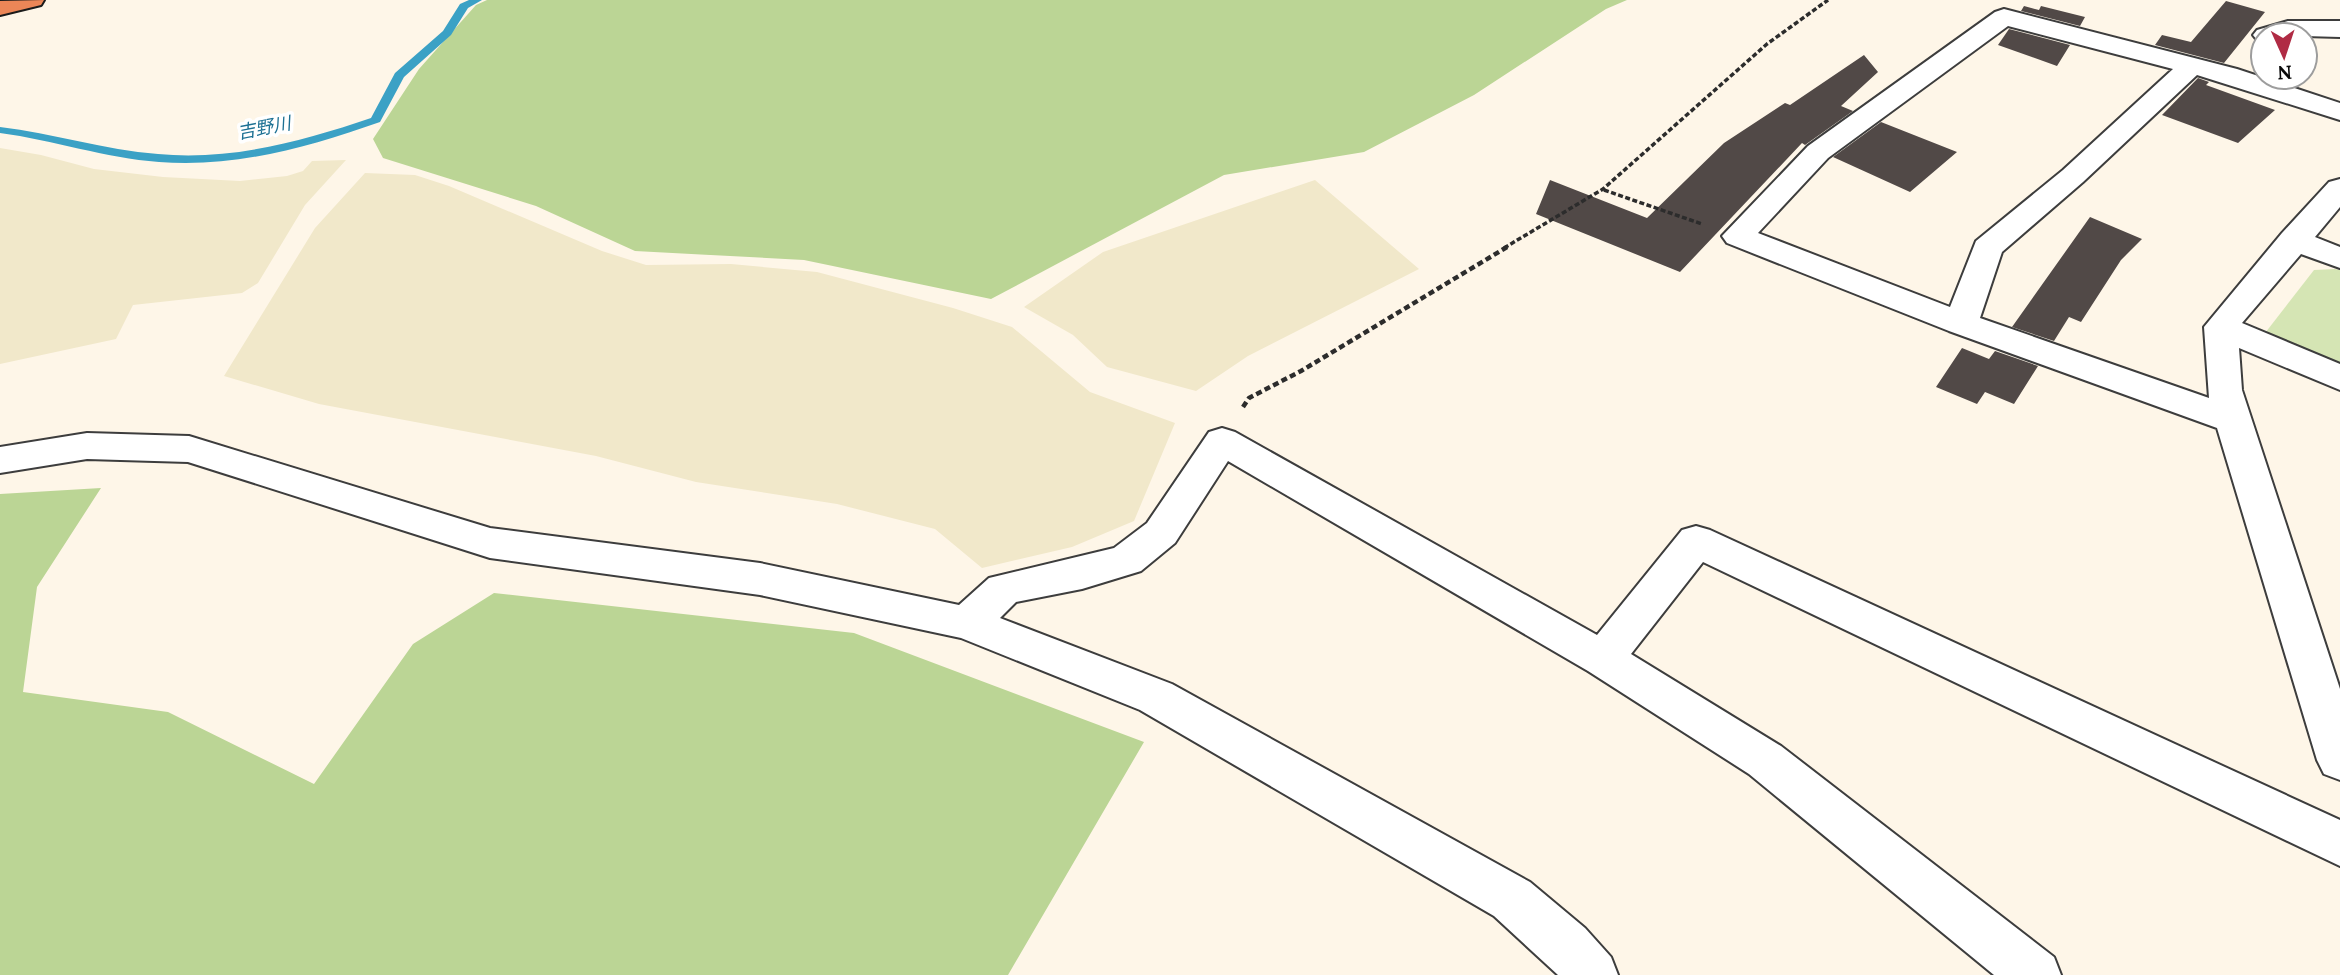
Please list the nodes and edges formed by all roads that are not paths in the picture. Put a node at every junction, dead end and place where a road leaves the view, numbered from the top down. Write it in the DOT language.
graph roads {
  1 [pos="32,0"];
  2 [pos="0,8"];
  3 [pos="2319,29"];
  4 [pos="2340,29"];
  5 [pos="2249,53"];
  6 [pos="2191,66"];
  7 [pos="2228,75"];
  8 [pos="2340,112"];
  9 [pos="2340,188"];
  10 [pos="2293,240"];
  11 [pos="2340,258"];
  12 [pos="1961,323"];
  13 [pos="2221,327"];
  14 [pos="2340,378"];
  15 [pos="2233,420"];
  16 [pos="0,460"];
  17 [pos="967,623"];
  18 [pos="1603,659"];
  19 [pos="2340,761"];
  20 [pos="2340,844"];
  21 [pos="1592,975"];
  22 [pos="2035,975"];
  1 -- 2 [label="highway"];
  3 -- 4 [label="street"];
  5 -- 7 [label="street"];
  6 -- 7 [label="street"];
  6 -- 12 [label="street"];
  6 -- 12 [label="street"];
  7 -- 8 [label="street"];
  9 -- 10 [label="street"];
  10 -- 11 [label="street"];
  10 -- 13 [label="street"];
  12 -- 15 [label="street"];
  13 -- 14 [label="street"];
  13 -- 15 [label="street"];
  15 -- 19 [label="street"];
  16 -- 17 [label="street"];
  17 -- 18 [label="street"];
  17 -- 21 [label="street"];
  18 -- 20 [label="street"];
  18 -- 22 [label="street"];
}
